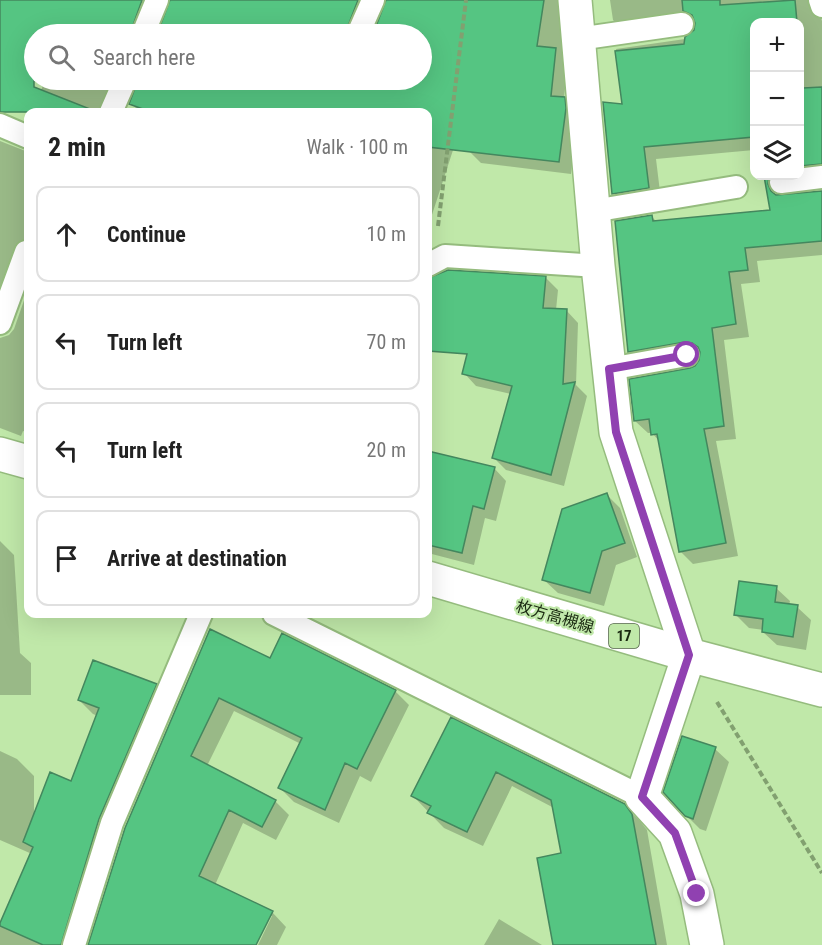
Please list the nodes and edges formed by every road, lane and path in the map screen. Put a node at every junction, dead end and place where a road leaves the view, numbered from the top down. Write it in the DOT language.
graph roads {
  1 [pos="157,0"];
  2 [pos="373,0"];
  3 [pos="466,0"];
  4 [pos="575,0"];
  5 [pos="820,0"];
  6 [pos="822,6"];
  7 [pos="147,24"];
  8 [pos="362,24"];
  9 [pos="682,24"];
  10 [pos="578,39"];
  11 [pos="121,90"];
  12 [pos="113,108"];
  13 [pos="0,125"];
  14 [pos="24,135"];
  15 [pos="822,177"];
  16 [pos="781,182"];
  17 [pos="736,187"];
  18 [pos="593,211"];
  19 [pos="436,260"];
  20 [pos="24,266"];
  21 [pos="598,266"];
  22 [pos="20,295"];
  23 [pos="0,323"];
  24 [pos="687,355"];
  25 [pos="609,369"];
  26 [pos="432,579"];
  27 [pos="199,618"];
  28 [pos="282,618"];
  29 [pos="689,655"];
  30 [pos="822,690"];
  31 [pos="642,797"];
  32 [pos="822,873"];
  33 [pos="74,945"];
  34 [pos="707,945"];
  1 -- 7 [label="lane"];
  2 -- 8 [label="lane"];
  3 -- 19 [label="path"];
  4 -- 10 [label="street"];
  5 -- 6 [label="lane"];
  9 -- 10 [label="lane"];
  10 -- 18 [label="street"];
  11 -- 12 [label="lane"];
  13 -- 14 [label="lane"];
  15 -- 16 [label="lane"];
  17 -- 18 [label="lane"];
  18 -- 21 [label="street"];
  19 -- 21 [label="lane"];
  20 -- 22 [label="lane"];
  21 -- 25 [label="street"];
  22 -- 23 [label="lane"];
  24 -- 25 [label="lane"];
  25 -- 29 [label="street"];
  26 -- 29 [label="street, 枚方高槻線 / 17"];
  27 -- 33 [label="lane"];
  28 -- 31 [label="lane"];
  29 -- 30 [label="street, 枚方高槻線 / 17"];
  29 -- 31 [label="street"];
  29 -- 32 [label="path"];
  31 -- 34 [label="street"];
}
